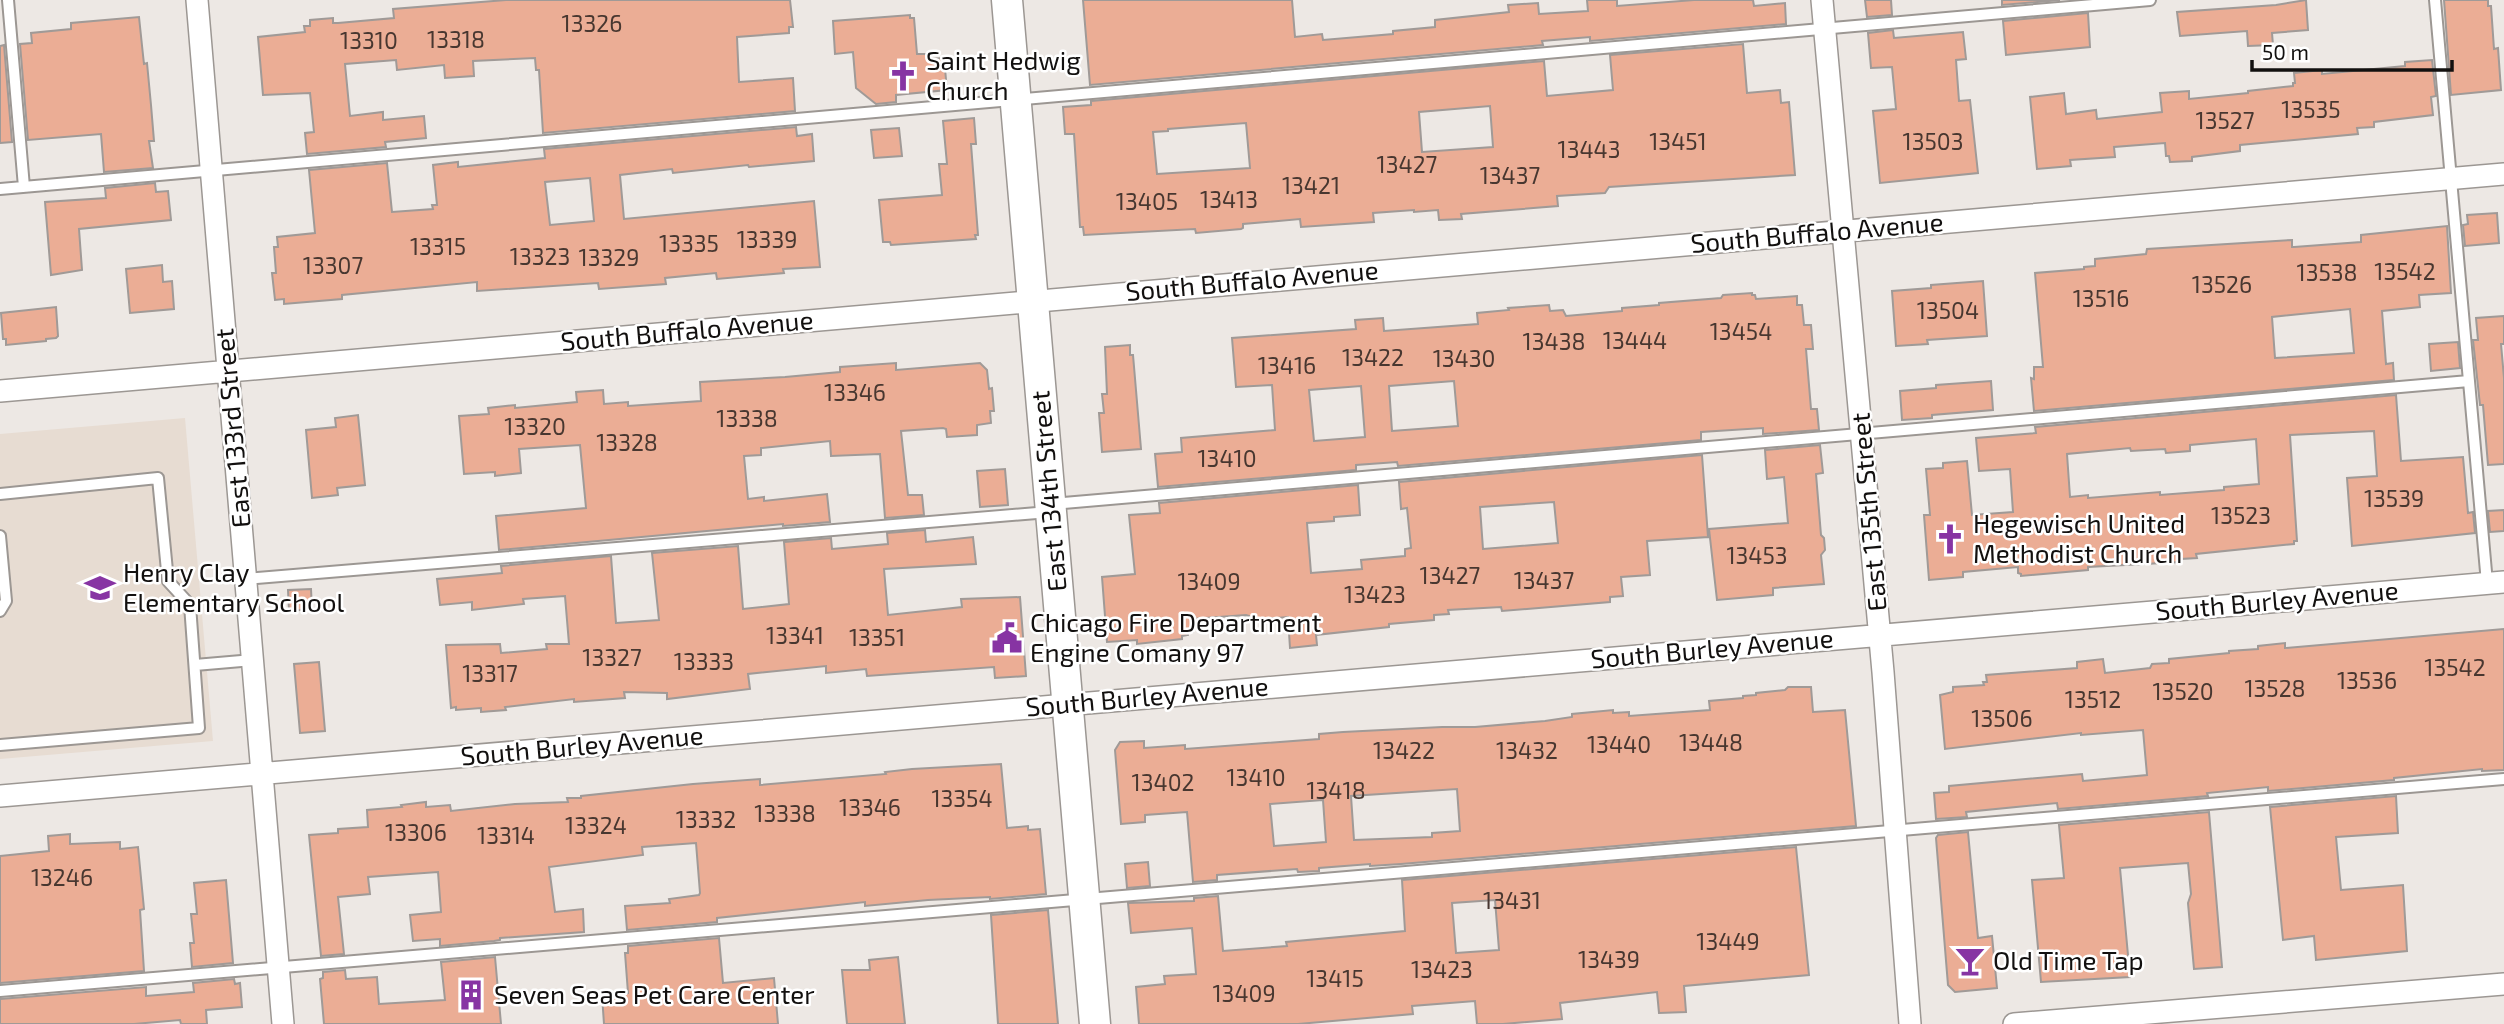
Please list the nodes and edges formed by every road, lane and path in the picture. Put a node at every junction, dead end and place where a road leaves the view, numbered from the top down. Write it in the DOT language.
graph roads {
  1 [pos="8,0"];
  2 [pos="197,0"];
  3 [pos="1007,0"];
  4 [pos="1822,0"];
  5 [pos="2150,0"];
  6 [pos="2435,0"];
  7 [pos="1825,29"];
  8 [pos="1016,100"];
  9 [pos="212,170"];
  10 [pos="2504,174"];
  11 [pos="2451,180"];
  12 [pos="24,187"];
  13 [pos="0,189"];
  14 [pos="1844,231"];
  15 [pos="1033,300"];
  16 [pos="228,371"];
  17 [pos="2469,381"];
  18 [pos="0,391"];
  19 [pos="1862,434"];
  20 [pos="0,494"];
  21 [pos="1051,508"];
  22 [pos="0,536"];
  23 [pos="246,579"];
  24 [pos="2495,582"];
  25 [pos="0,611"];
  26 [pos="1879,634"];
  27 [pos="253,660"];
  28 [pos="195,665"];
  29 [pos="1068,704"];
  30 [pos="0,745"];
  31 [pos="262,774"];
  32 [pos="2504,779"];
  33 [pos="0,796"];
  34 [pos="1894,831"];
  35 [pos="1084,899"];
  36 [pos="279,967"];
  37 [pos="2504,984"];
  38 [pos="0,991"];
  39 [pos="283,1024"];
  40 [pos="1095,1024"];
  41 [pos="1910,1024"];
  42 [pos="2014,1024"];
  1 -- 12 [label="lane"];
  2 -- 9 [label="street, East 133rd Street"];
  3 -- 8 [label="street, East 134th Street"];
  4 -- 7 [label="street, East 135th Street"];
  5 -- 7 [label="lane"];
  6 -- 11 [label="lane"];
  7 -- 8 [label="lane"];
  7 -- 14 [label="street, East 135th Street"];
  8 -- 9 [label="lane"];
  8 -- 15 [label="street, East 134th Street"];
  9 -- 12 [label="lane"];
  9 -- 16 [label="street, East 133rd Street"];
  10 -- 11 [label="street, South Buffalo Avenue"];
  11 -- 14 [label="street, South Buffalo Avenue"];
  11 -- 17 [label="lane"];
  12 -- 13 [label="lane"];
  14 -- 15 [label="street, South Buffalo Avenue"];
  14 -- 19 [label="street, East 135th Street"];
  15 -- 16 [label="street, South Buffalo Avenue"];
  15 -- 21 [label="street, East 134th Street"];
  16 -- 18 [label="street, South Buffalo Avenue"];
  16 -- 23 [label="street, East 133rd Street"];
  17 -- 19 [label="lane"];
  17 -- 24 [label="lane"];
  19 -- 21 [label="lane"];
  19 -- 26 [label="street, East 135th Street"];
  20 -- 28 [label="lane"];
  21 -- 23 [label="lane"];
  21 -- 29 [label="street, East 134th Street"];
  22 -- 25 [label="lane"];
  23 -- 27 [label="street, East 133rd Street"];
  24 -- 26 [label="street, South Burley Avenue"];
  26 -- 29 [label="street, South Burley Avenue"];
  26 -- 34 [label="street, East 135th Street"];
  27 -- 28 [label="lane"];
  27 -- 31 [label="street, East 133rd Street"];
  28 -- 30 [label="lane"];
  29 -- 31 [label="street, South Burley Avenue"];
  29 -- 35 [label="street, East 134th Street"];
  31 -- 33 [label="street, South Burley Avenue"];
  31 -- 36 [label="street, East 133rd Street"];
  32 -- 34 [label="lane"];
  34 -- 35 [label="lane"];
  34 -- 41 [label="street, East 135th Street"];
  35 -- 36 [label="lane"];
  35 -- 40 [label="street, East 134th Street"];
  36 -- 38 [label="lane"];
  36 -- 39 [label="street, East 133rd Street"];
  37 -- 42 [label="street"];
}
